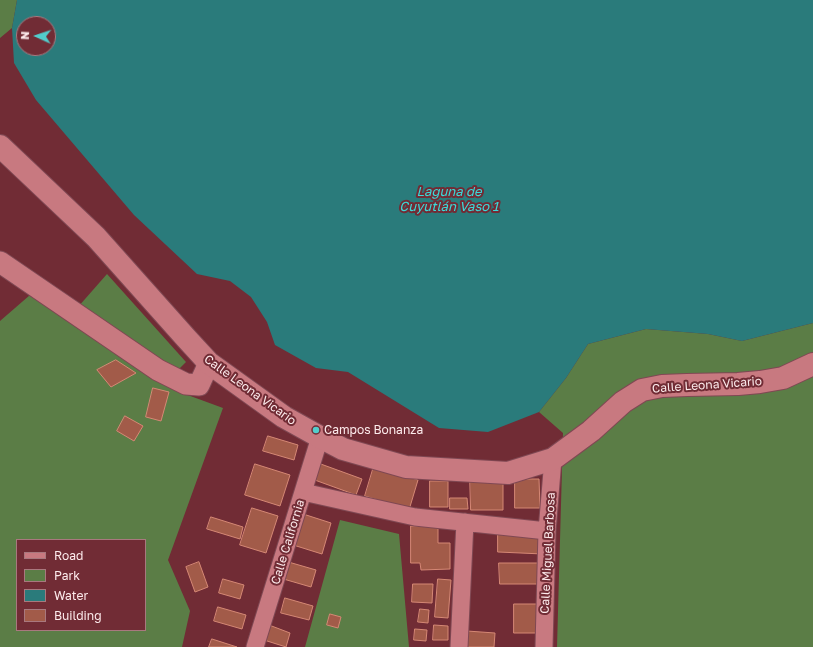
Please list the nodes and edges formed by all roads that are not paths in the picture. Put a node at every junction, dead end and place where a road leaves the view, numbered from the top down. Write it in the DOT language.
graph roads {
  1 [pos="0,146"];
  2 [pos="0,262"];
  3 [pos="210,363"];
  4 [pos="813,364"];
  5 [pos="320,437"];
  6 [pos="553,459"];
  7 [pos="303,492"];
  8 [pos="465,522"];
  9 [pos="547,531"];
  10 [pos="255,647"];
  11 [pos="459,647"];
  12 [pos="544,647"];
  1 -- 3 [label="main road, Calle Leona Vicario"];
  2 -- 3 [label="street"];
  3 -- 5 [label="main road, Calle Leona Vicario"];
  4 -- 6 [label="main road, Calle Leona Vicario"];
  5 -- 6 [label="main road, Calle Leona Vicario"];
  5 -- 7 [label="street, Calle California"];
  6 -- 9 [label="street, Calle Miguel Barbosa"];
  7 -- 8 [label="street"];
  7 -- 10 [label="street, Calle California"];
  8 -- 9 [label="street"];
  8 -- 11 [label="street"];
  9 -- 12 [label="street, Calle Miguel Barbosa"];
}
